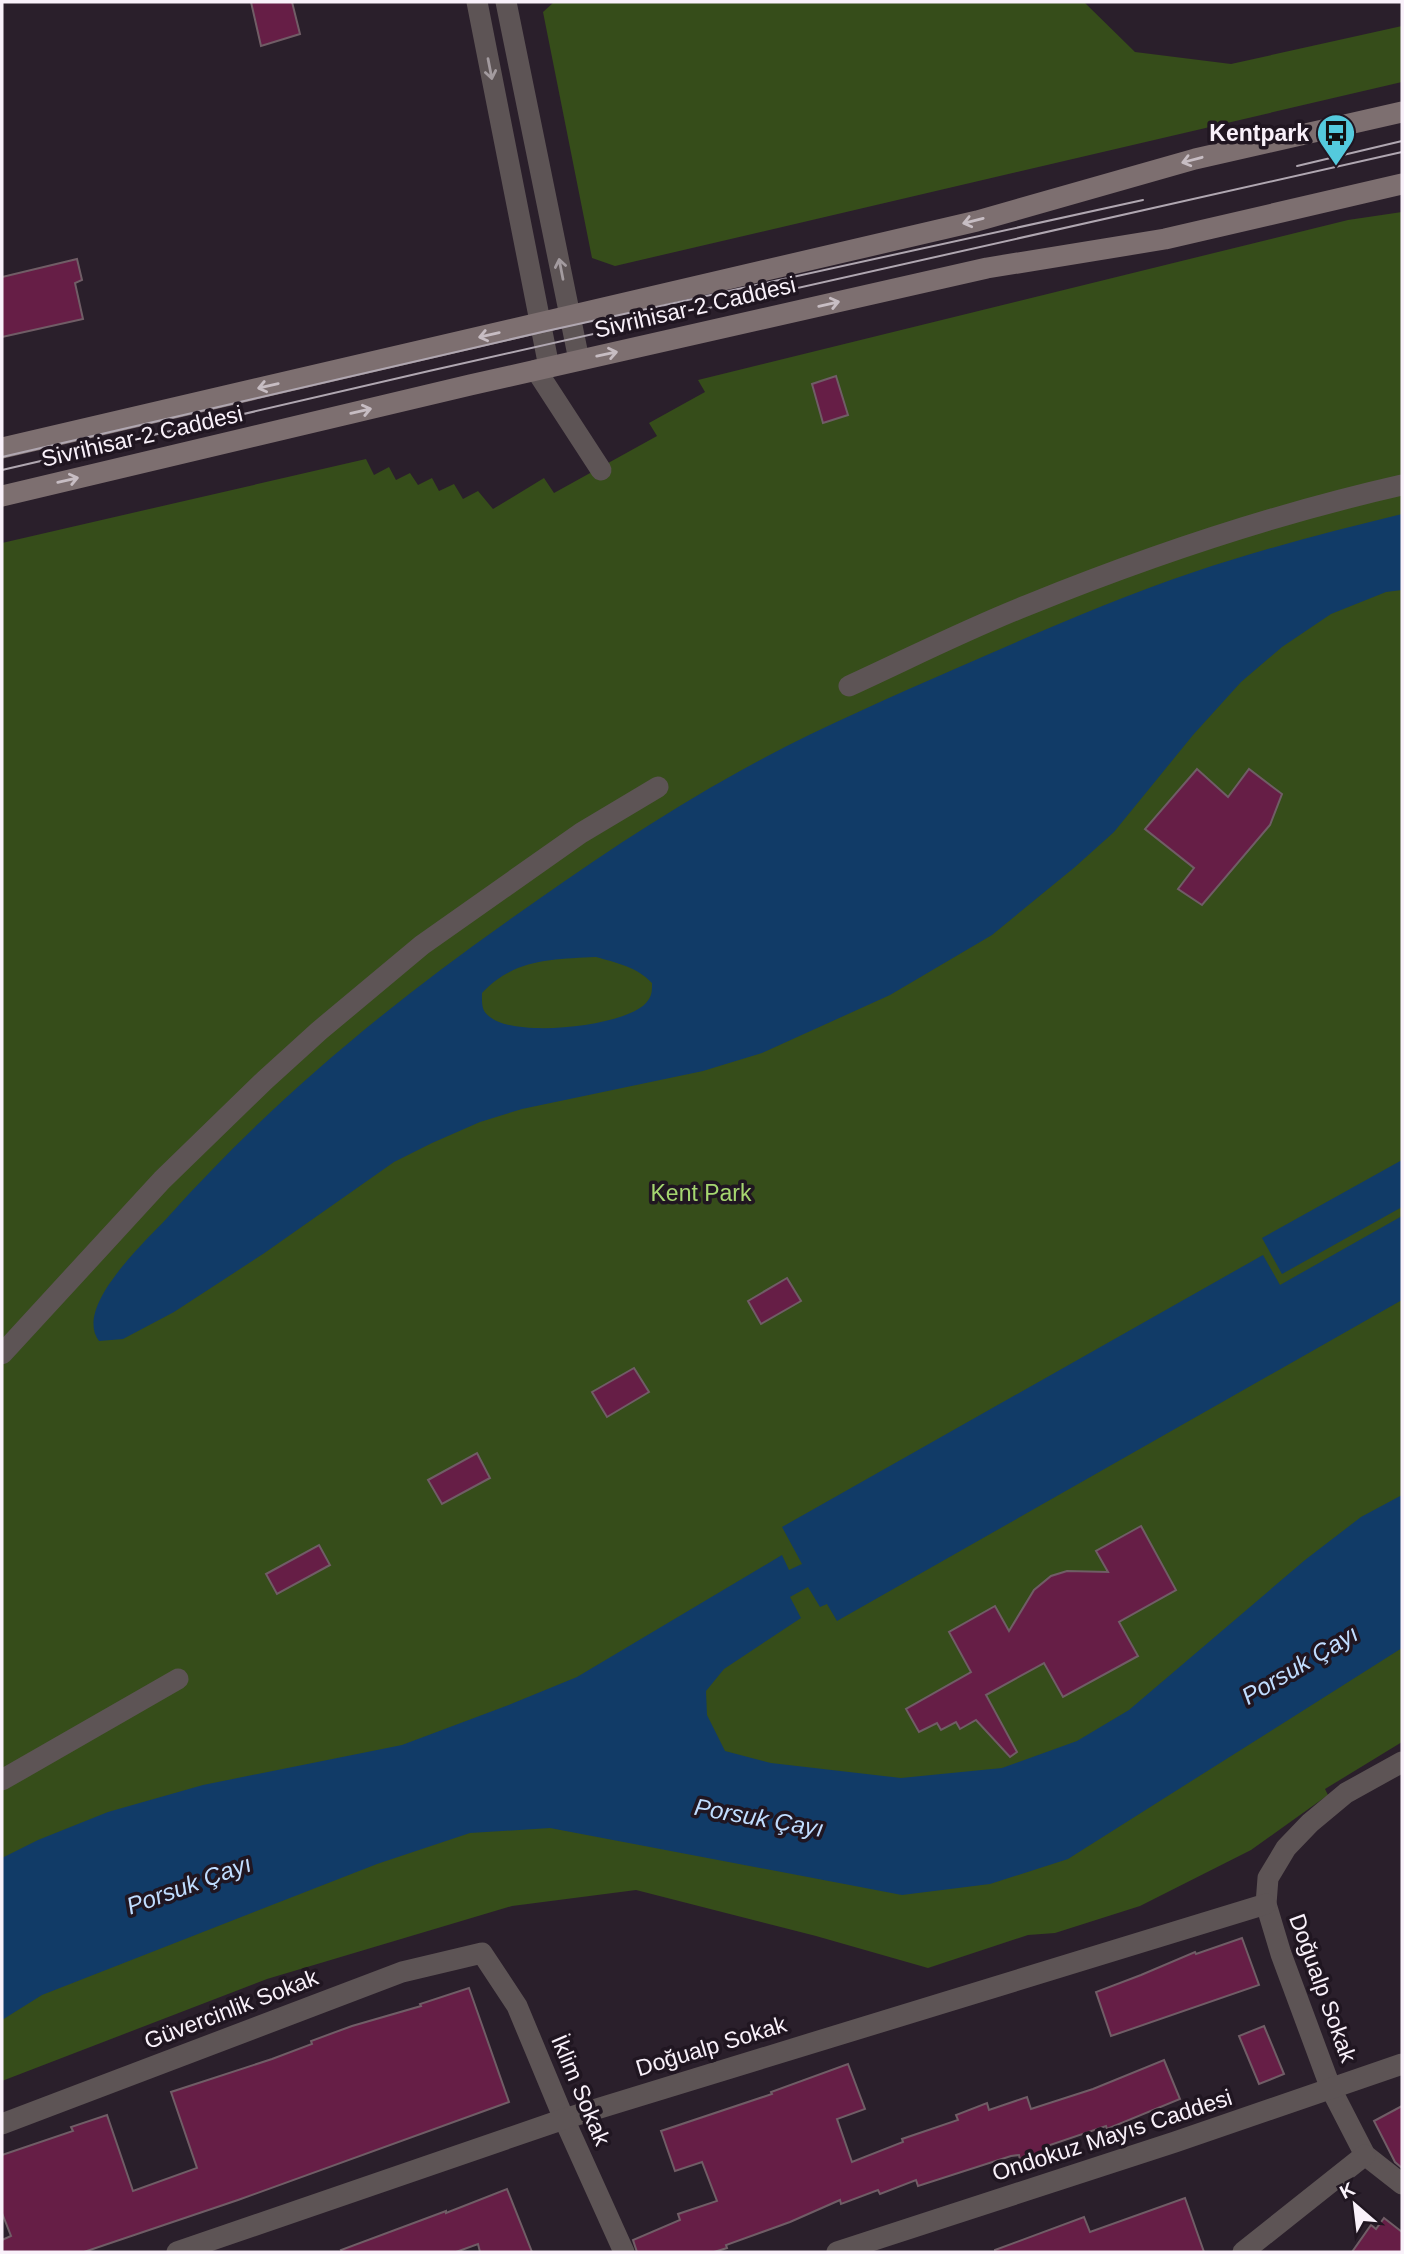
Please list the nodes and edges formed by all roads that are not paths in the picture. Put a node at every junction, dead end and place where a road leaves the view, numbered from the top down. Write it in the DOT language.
graph roads {
  1 [pos="477,2"];
  2 [pos="506,2"];
  3 [pos="1402,112"];
  4 [pos="1402,184"];
  5 [pos="570,315"];
  6 [pos="540,323"];
  7 [pos="579,360"];
  8 [pos="543,368"];
  9 [pos="2,448"];
  10 [pos="601,470"];
  11 [pos="1402,485"];
  12 [pos="2,496"];
  13 [pos="849,686"];
  14 [pos="658,787"];
  15 [pos="2,1354"];
  16 [pos="178,1679"];
  17 [pos="1402,1762"];
  18 [pos="2,1780"];
  19 [pos="1266,1904"];
  20 [pos="482,1953"];
  21 [pos="1402,2064"];
  22 [pos="1331,2088"];
  23 [pos="564,2119"];
  24 [pos="2,2124"];
  25 [pos="1365,2155"];
  26 [pos="1402,2184"];
  27 [pos="177,2252"];
  28 [pos="624,2252"];
  29 [pos="837,2252"];
  30 [pos="1244,2252"];
  1 -- 6 [label="street, one-way"];
  5 -- 2 [label="street, one-way"];
  3 -- 5 [label="main road, one-way"];
  7 -- 4 [label="main road, Sivrihisar-2 Caddesi, one-way"];
  5 -- 6 [label="main road"];
  5 -- 7 [label="street"];
  6 -- 8 [label="street"];
  6 -- 9 [label="main road, one-way"];
  7 -- 8 [label="main road, Sivrihisar-2 Caddesi"];
  8 -- 10 [label="street"];
  12 -- 8 [label="main road, Sivrihisar-2 Caddesi, one-way"];
  11 -- 13 [label="street"];
  14 -- 15 [label="street"];
  16 -- 18 [label="street"];
  17 -- 19 [label="street, Doğualp Sokak"];
  19 -- 22 [label="street, Doğualp Sokak"];
  19 -- 23 [label="street, Doğualp Sokak"];
  20 -- 23 [label="street, İklim Sokak"];
  20 -- 24 [label="street, Güvercinlik Sokak"];
  21 -- 22 [label="street, Ondokuz Mayıs Caddesi"];
  22 -- 25 [label="street, Doğualp Sokak"];
  22 -- 29 [label="street, Ondokuz Mayıs Caddesi"];
  23 -- 27 [label="street, Doğualp Sokak"];
  23 -- 28 [label="street, İklim Sokak"];
  25 -- 26 [label="street"];
  25 -- 30 [label="street"];
}
